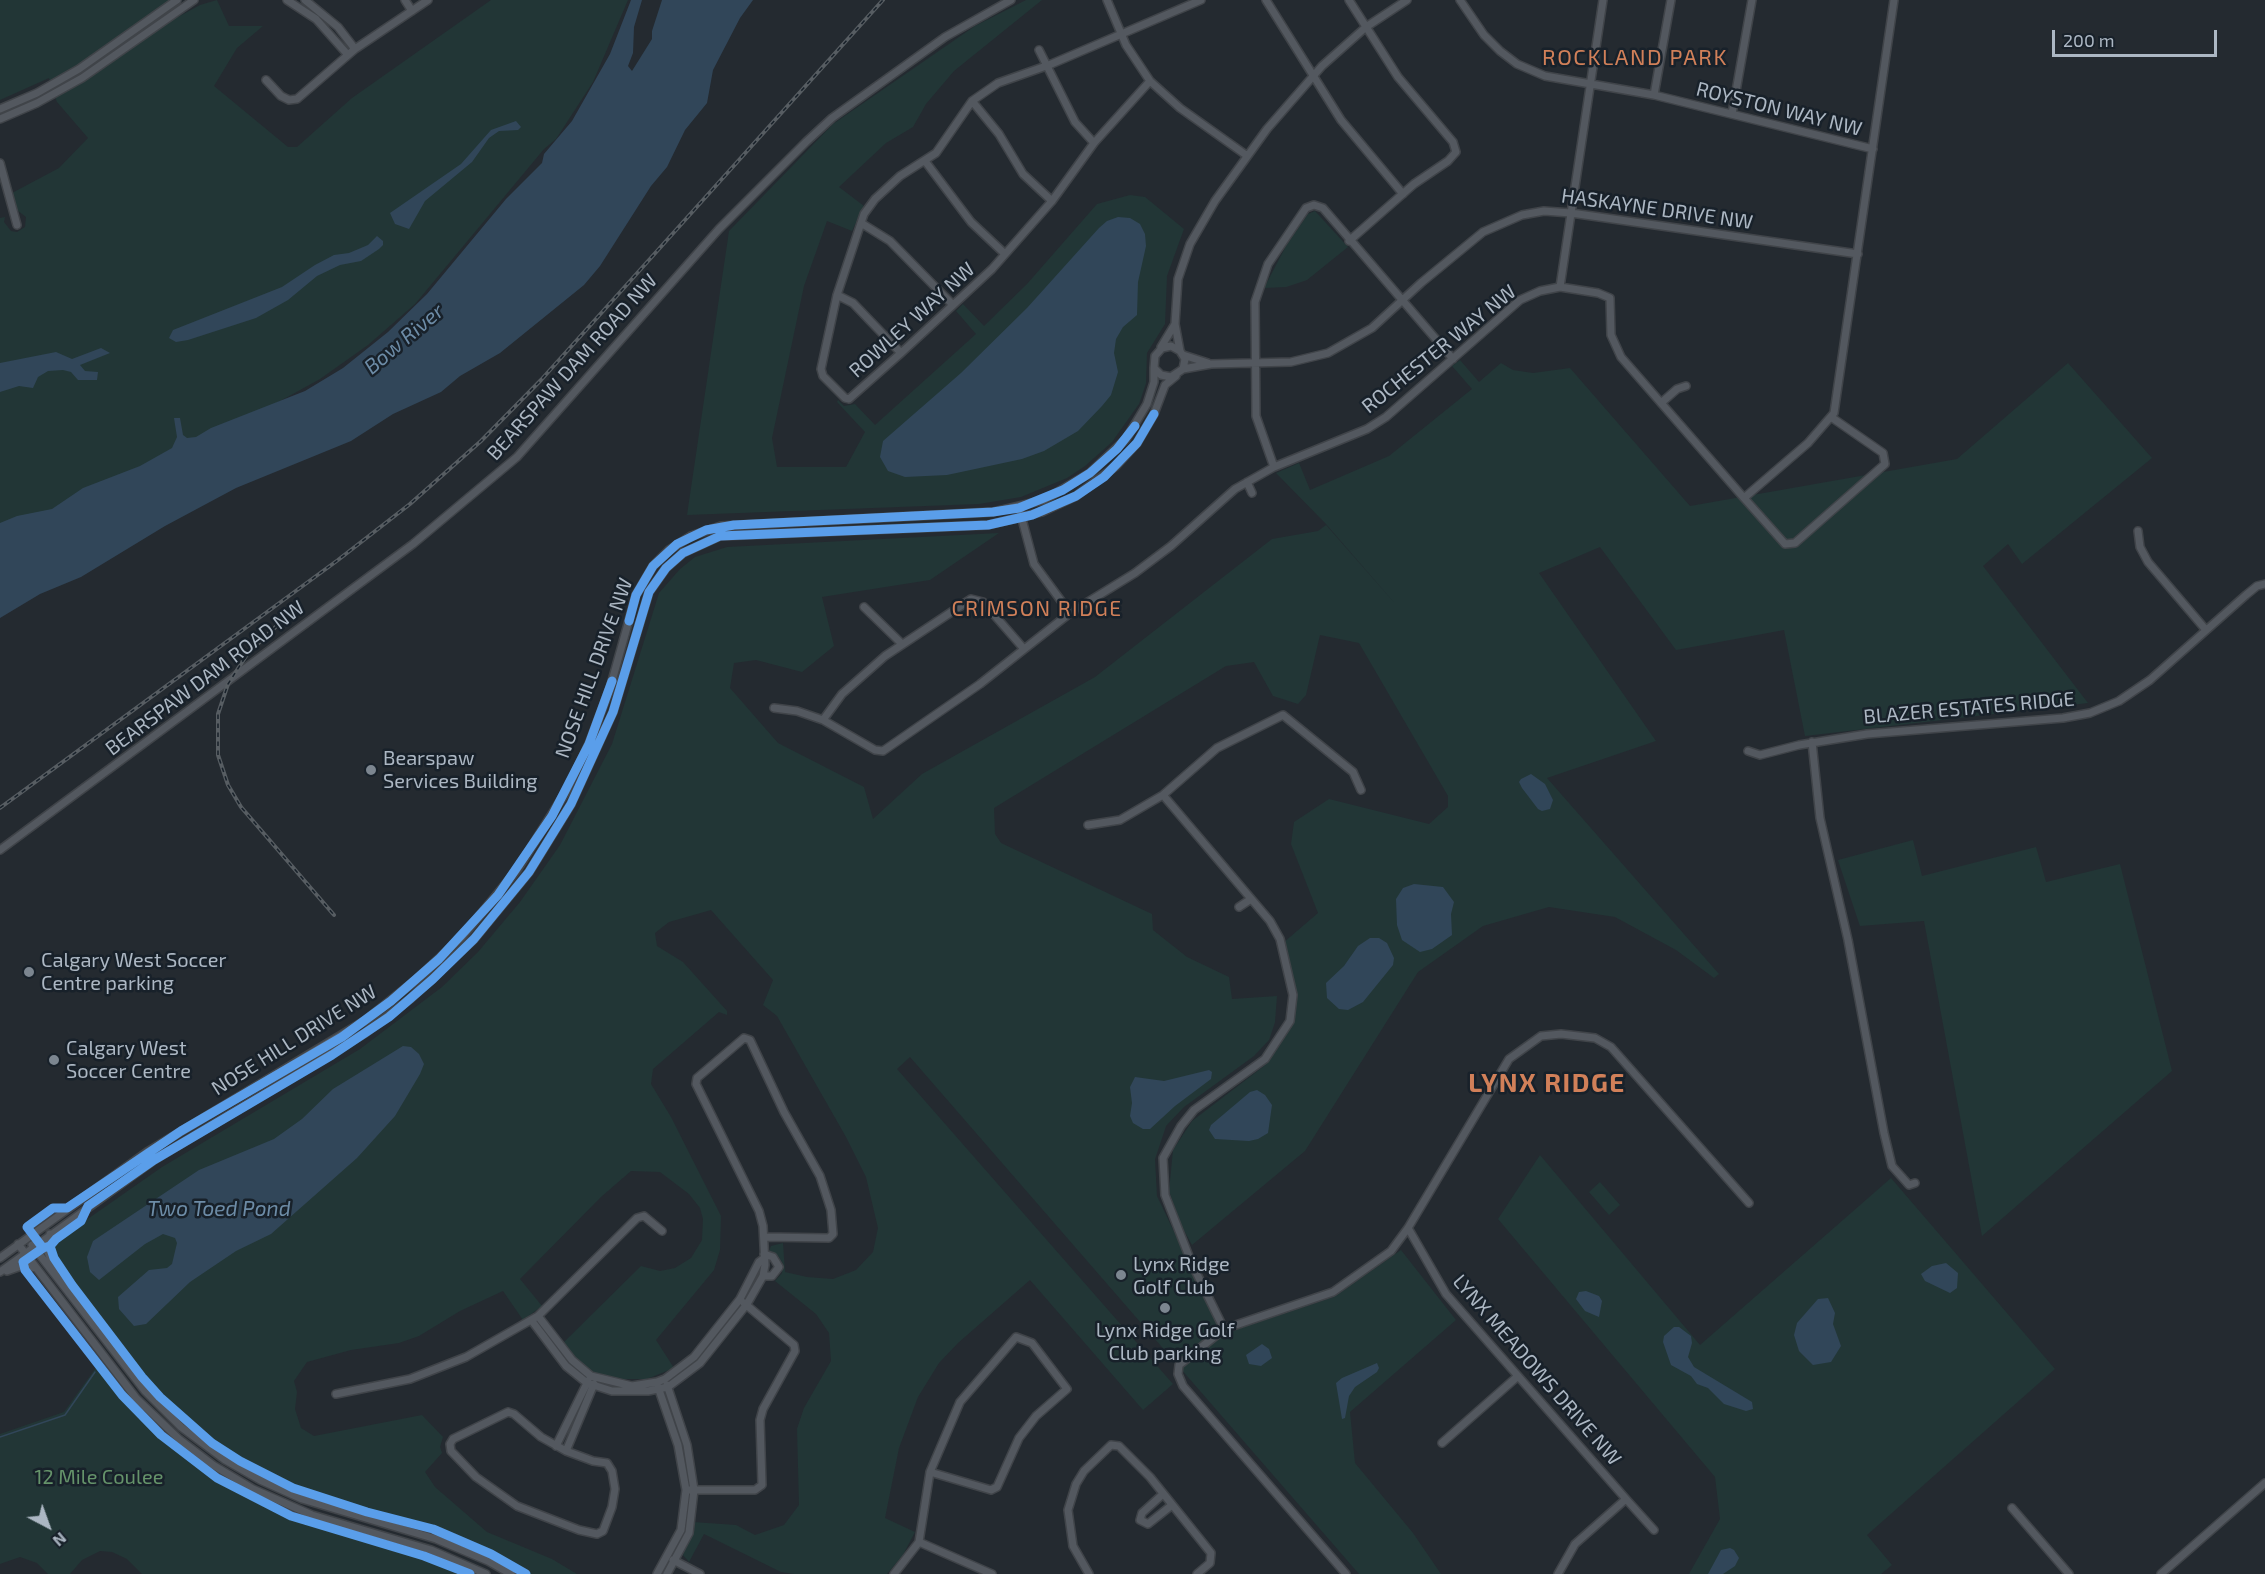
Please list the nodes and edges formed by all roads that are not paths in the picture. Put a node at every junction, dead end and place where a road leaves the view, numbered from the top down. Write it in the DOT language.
graph roads {
  1 [pos="177,0"];
  2 [pos="194,0"];
  3 [pos="287,0"];
  4 [pos="305,0"];
  5 [pos="405,0"];
  6 [pos="428,0"];
  7 [pos="1011,0"];
  8 [pos="1107,0"];
  9 [pos="1201,0"];
  10 [pos="1266,0"];
  11 [pos="1349,0"];
  12 [pos="1407,0"];
  13 [pos="1460,0"];
  14 [pos="1603,0"];
  15 [pos="1671,0"];
  16 [pos="1752,0"];
  17 [pos="1894,0"];
  18 [pos="412,11"];
  19 [pos="1366,27"];
  20 [pos="1121,35"];
  21 [pos="355,49"];
  22 [pos="1039,50"];
  23 [pos="348,55"];
  24 [pos="1049,65"];
  25 [pos="1313,77"];
  26 [pos="266,80"];
  27 [pos="1150,81"];
  28 [pos="1590,86"];
  29 [pos="1654,95"];
  30 [pos="972,101"];
  31 [pos="0,109"];
  32 [pos="1732,114"];
  33 [pos="0,119"];
  34 [pos="1094,143"];
  35 [pos="1873,149"];
  36 [pos="1246,155"];
  37 [pos="925,161"];
  38 [pos="0,163"];
  39 [pos="1403,194"];
  40 [pos="1052,201"];
  41 [pos="1571,213"];
  42 [pos="861,223"];
  43 [pos="17,225"];
  44 [pos="1349,241"];
  45 [pos="1005,254"];
  46 [pos="1857,254"];
  47 [pos="1560,287"];
  48 [pos="837,295"];
  49 [pos="1401,301"];
  50 [pos="953,305"];
  51 [pos="1175,324"];
  52 [pos="1159,350"];
  53 [pos="1182,353"];
  54 [pos="901,354"];
  55 [pos="1453,359"];
  56 [pos="1211,364"];
  57 [pos="1255,364"];
  58 [pos="1154,368"];
  59 [pos="1183,369"];
  60 [pos="1176,376"];
  61 [pos="1686,386"];
  62 [pos="1660,403"];
  63 [pos="1831,417"];
  64 [pos="1274,467"];
  65 [pos="1247,482"];
  66 [pos="1252,493"];
  67 [pos="1744,498"];
  68 [pos="1019,508"];
  69 [pos="1022,518"];
  70 [pos="2138,531"];
  71 [pos="2265,584"];
  72 [pos="864,607"];
  73 [pos="1070,613"];
  74 [pos="2206,630"];
  75 [pos="901,643"];
  76 [pos="1024,649"];
  77 [pos="774,708"];
  78 [pos="823,720"];
  79 [pos="1812,742"];
  80 [pos="1748,751"];
  81 [pos="1360,790"];
  82 [pos="1163,795"];
  83 [pos="1088,825"];
  84 [pos="0,850"];
  85 [pos="1251,899"];
  86 [pos="1239,907"];
  87 [pos="1916,1183"];
  88 [pos="1749,1203"];
  89 [pos="1408,1228"];
  90 [pos="662,1230"];
  91 [pos="50,1234"];
  92 [pos="26,1237"];
  93 [pos="765,1237"];
  94 [pos="18,1244"];
  95 [pos="33,1246"];
  96 [pos="25,1253"];
  97 [pos="763,1257"];
  98 [pos="0,1258"];
  99 [pos="36,1268"];
  100 [pos="0,1274"];
  101 [pos="763,1276"];
  102 [pos="63,1285"];
  103 [pos="740,1299"];
  104 [pos="747,1304"];
  105 [pos="535,1318"];
  106 [pos="1224,1329"];
  107 [pos="1518,1376"];
  108 [pos="665,1379"];
  109 [pos="592,1381"];
  110 [pos="657,1382"];
  111 [pos="668,1387"];
  112 [pos="659,1390"];
  113 [pos="336,1394"];
  114 [pos="1442,1443"];
  115 [pos="556,1446"];
  116 [pos="566,1451"];
  117 [pos="930,1472"];
  118 [pos="2265,1483"];
  119 [pos="690,1490"];
  120 [pos="1163,1494"];
  121 [pos="1626,1499"];
  122 [pos="1172,1505"];
  123 [pos="2012,1508"];
  124 [pos="1654,1530"];
  125 [pos="919,1542"];
  126 [pos="668,1557"];
  127 [pos="676,1561"];
  128 [pos="486,1574"];
  129 [pos="512,1574"];
  130 [pos="657,1574"];
  131 [pos="668,1574"];
  132 [pos="700,1574"];
  133 [pos="894,1574"];
  134 [pos="992,1574"];
  135 [pos="1089,1574"];
  136 [pos="1197,1574"];
  137 [pos="1346,1574"];
  138 [pos="1558,1574"];
  139 [pos="2069,1574"];
  140 [pos="2161,1574"];
  1 -- 31 [label="street"];
  2 -- 33 [label="street"];
  3 -- 23 [label="street"];
  4 -- 21 [label="street"];
  5 -- 18 [label="street"];
  6 -- 18 [label="street"];
  7 -- 84 [label="street, BEARSPAW DAM ROAD NW"];
  8 -- 20 [label="street"];
  9 -- 20 [label="street, ROWLEY WAY NW"];
  10 -- 25 [label="street"];
  11 -- 19 [label="street"];
  12 -- 19 [label="street"];
  13 -- 28 [label="street, ROYSTON WAY NW"];
  14 -- 28 [label="street"];
  15 -- 29 [label="street"];
  16 -- 32 [label="street"];
  17 -- 35 [label="street"];
  18 -- 21 [label="street"];
  19 -- 25 [label="street"];
  19 -- 39 [label="street"];
  20 -- 24 [label="street, ROWLEY WAY NW"];
  20 -- 27 [label="street"];
  21 -- 23 [label="street"];
  22 -- 24 [label="street"];
  23 -- 26 [label="street"];
  24 -- 30 [label="street, ROWLEY WAY NW"];
  24 -- 34 [label="street"];
  25 -- 36 [label="street"];
  25 -- 39 [label="street"];
  27 -- 34 [label="street, ROWLEY WAY NW"];
  27 -- 36 [label="street"];
  28 -- 29 [label="street, ROYSTON WAY NW"];
  28 -- 41 [label="street"];
  29 -- 32 [label="street, ROYSTON WAY NW"];
  30 -- 37 [label="street, ROWLEY WAY NW"];
  30 -- 40 [label="street"];
  32 -- 35 [label="street, ROYSTON WAY NW"];
  34 -- 40 [label="street, ROWLEY WAY NW"];
  35 -- 46 [label="street"];
  36 -- 51 [label="street"];
  37 -- 42 [label="street, ROWLEY WAY NW"];
  37 -- 45 [label="street"];
  38 -- 43 [label="street"];
  39 -- 44 [label="street"];
  40 -- 45 [label="street, ROWLEY WAY NW"];
  41 -- 46 [label="street, HASKAYNE DRIVE NW"];
  41 -- 47 [label="street"];
  41 -- 49 [label="street, HASKAYNE DRIVE NW"];
  42 -- 48 [label="street, ROWLEY WAY NW"];
  42 -- 50 [label="street"];
  44 -- 49 [label="street"];
  44 -- 57 [label="street"];
  45 -- 50 [label="street, ROWLEY WAY NW"];
  46 -- 63 [label="street"];
  47 -- 55 [label="street, ROCHESTER WAY NW"];
  47 -- 62 [label="street"];
  48 -- 54 [label="street"];
  48 -- 54 [label="street, ROWLEY WAY NW"];
  49 -- 55 [label="street"];
  49 -- 57 [label="street, HASKAYNE DRIVE NW"];
  50 -- 54 [label="street, ROWLEY WAY NW"];
  51 -- 52 [label="street"];
  51 -- 53 [label="street"];
  52 -- 53 [label="street"];
  52 -- 58 [label="street"];
  53 -- 56 [label="street, HASKAYNE DRIVE NW"];
  53 -- 59 [label="street"];
  55 -- 64 [label="street, ROCHESTER WAY NW"];
  56 -- 57 [label="street, HASKAYNE DRIVE NW"];
  56 -- 59 [label="street, HASKAYNE DRIVE NW"];
  57 -- 64 [label="street"];
  58 -- 60 [label="street"];
  58 -- 68 [label="street, NOSE HILL DRIVE NW"];
  59 -- 60 [label="street"];
  60 -- 69 [label="street, NOSE HILL DRIVE NW"];
  61 -- 62 [label="street"];
  62 -- 67 [label="street"];
  63 -- 67 [label="street"];
  63 -- 67 [label="street"];
  64 -- 65 [label="street, ROCHESTER WAY NW"];
  65 -- 66 [label="street"];
  65 -- 73 [label="street, ROCHESTER WAY NW"];
  68 -- 69 [label="street"];
  68 -- 92 [label="street, NOSE HILL DRIVE NW"];
  69 -- 73 [label="street"];
  69 -- 91 [label="street, NOSE HILL DRIVE NW"];
  70 -- 74 [label="street"];
  71 -- 74 [label="street, BLAZER ESTATES RIDGE"];
  72 -- 75 [label="street"];
  73 -- 76 [label="street, ROCHESTER WAY NW"];
  74 -- 79 [label="street, BLAZER ESTATES RIDGE"];
  75 -- 76 [label="street"];
  75 -- 78 [label="street"];
  76 -- 78 [label="street, ROCHESTER WAY NW"];
  77 -- 78 [label="street"];
  79 -- 80 [label="street, BLAZER ESTATES RIDGE"];
  79 -- 87 [label="street"];
  81 -- 82 [label="street"];
  82 -- 83 [label="street"];
  82 -- 85 [label="street"];
  85 -- 86 [label="street"];
  85 -- 106 [label="street"];
  88 -- 89 [label="street"];
  89 -- 106 [label="street"];
  89 -- 107 [label="street, LYNX MEADOWS DRIVE NW"];
  90 -- 105 [label="street"];
  91 -- 95 [label="street, NOSE HILL DRIVE NW"];
  91 -- 102 [label="street"];
  92 -- 94 [label="street, NOSE HILL DRIVE NW"];
  92 -- 95 [label="street"];
  93 -- 93 [label="street"];
  93 -- 97 [label="street"];
  94 -- 96 [label="street"];
  94 -- 98 [label="street, NOSE HILL DRIVE NW"];
  95 -- 96 [label="street, NOSE HILL DRIVE NW"];
  95 -- 102 [label="street"];
  96 -- 99 [label="street"];
  96 -- 100 [label="street, NOSE HILL DRIVE NW"];
  97 -- 101 [label="street"];
  97 -- 101 [label="street"];
  97 -- 103 [label="street"];
  99 -- 100 [label="street"];
  99 -- 128 [label="street"];
  101 -- 104 [label="street"];
  102 -- 129 [label="street"];
  103 -- 104 [label="street"];
  103 -- 108 [label="street"];
  104 -- 111 [label="street"];
  104 -- 119 [label="street"];
  105 -- 109 [label="street"];
  105 -- 113 [label="street"];
  106 -- 137 [label="street"];
  107 -- 114 [label="street"];
  107 -- 121 [label="street, LYNX MEADOWS DRIVE NW"];
  108 -- 110 [label="street"];
  108 -- 111 [label="street"];
  109 -- 110 [label="street"];
  109 -- 112 [label="street"];
  109 -- 115 [label="street"];
  109 -- 116 [label="street"];
  110 -- 112 [label="street"];
  111 -- 112 [label="street"];
  111 -- 119 [label="street"];
  112 -- 119 [label="street"];
  115 -- 116 [label="street"];
  115 -- 116 [label="street"];
  117 -- 117 [label="street"];
  117 -- 125 [label="street"];
  118 -- 140 [label="street"];
  119 -- 126 [label="street"];
  119 -- 127 [label="street"];
  120 -- 122 [label="street"];
  120 -- 122 [label="street"];
  120 -- 135 [label="street"];
  121 -- 124 [label="street, LYNX MEADOWS DRIVE NW"];
  121 -- 138 [label="street"];
  122 -- 136 [label="street"];
  123 -- 139 [label="street"];
  125 -- 133 [label="street"];
  125 -- 134 [label="street"];
  126 -- 127 [label="street"];
  126 -- 130 [label="street"];
  127 -- 131 [label="street"];
  127 -- 132 [label="street"];
}
